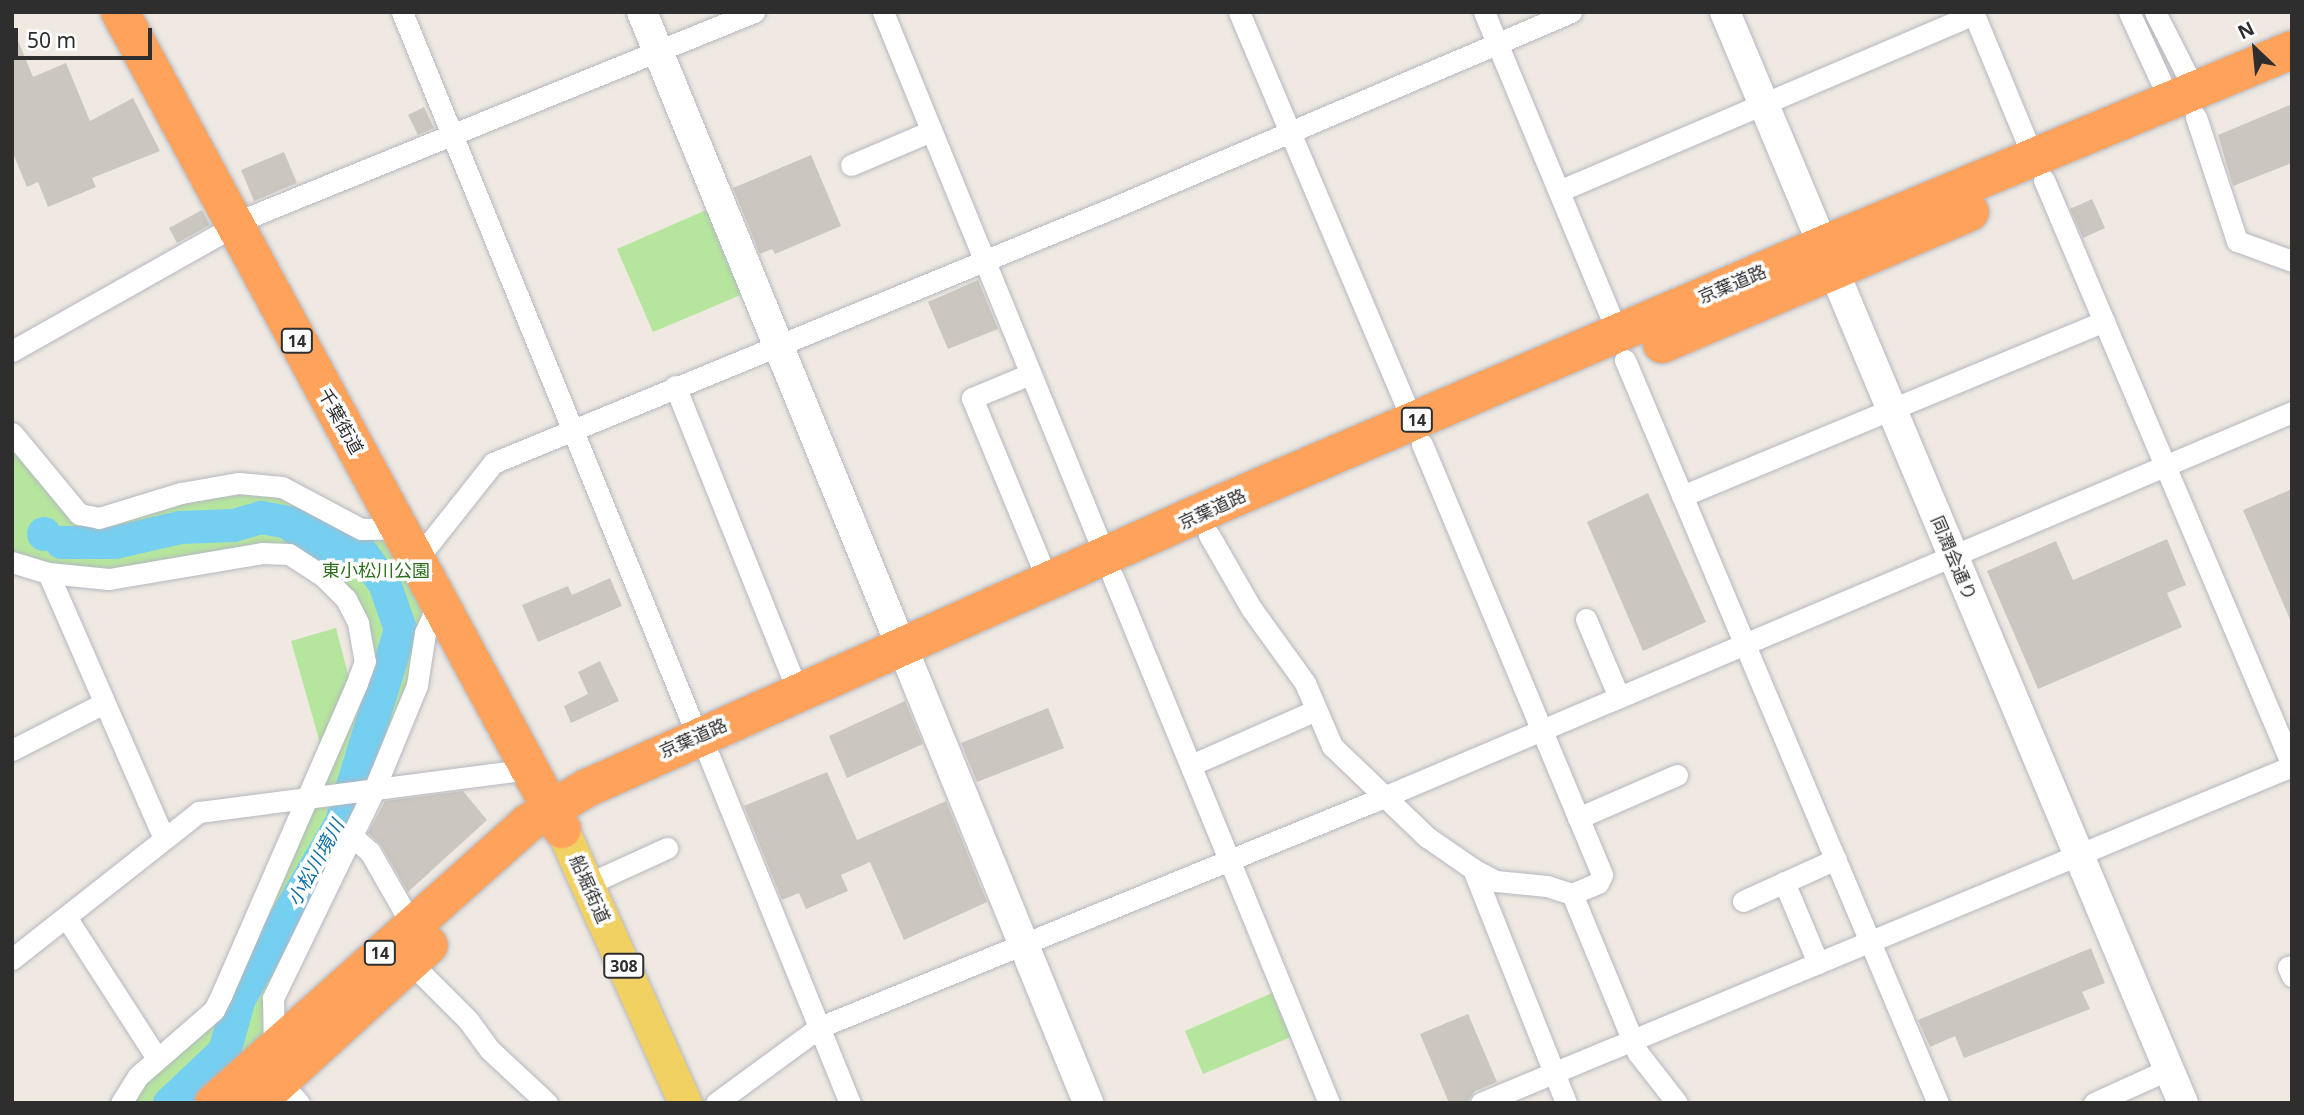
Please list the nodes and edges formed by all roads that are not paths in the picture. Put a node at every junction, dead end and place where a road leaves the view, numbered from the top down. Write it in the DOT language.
graph roads {
  1 [pos="120,12"];
  2 [pos="402,12"];
  3 [pos="642,12"];
  4 [pos="754,12"];
  5 [pos="883,12"];
  6 [pos="1239,12"];
  7 [pos="1483,12"];
  8 [pos="1571,12"];
  9 [pos="1725,12"];
  10 [pos="2129,12"];
  11 [pos="2155,12"];
  12 [pos="1973,13"];
  13 [pos="1497,44"];
  14 [pos="2292,50"];
  15 [pos="658,51"];
  16 [pos="2292,76"];
  17 [pos="2187,102"];
  18 [pos="1764,104"];
  19 [pos="931,131"];
  20 [pos="1289,132"];
  21 [pos="453,134"];
  22 [pos="851,165"];
  23 [pos="2039,168"];
  24 [pos="1559,191"];
  25 [pos="233,225"];
  26 [pos="1829,257"];
  27 [pos="983,261"];
  28 [pos="2292,261"];
  29 [pos="2104,321"];
  30 [pos="778,344"];
  31 [pos="1621,347"];
  32 [pos="12,351"];
  33 [pos="1030,374"];
  34 [pos="675,386"];
  35 [pos="1893,410"];
  36 [pos="2292,412"];
  37 [pos="573,428"];
  38 [pos="12,433"];
  39 [pos="1417,433"];
  40 [pos="2166,467"];
  41 [pos="1682,496"];
  42 [pos="1209,535"];
  43 [pos="408,544"];
  44 [pos="1954,557"];
  45 [pos="12,562"];
  46 [pos="1042,567"];
  47 [pos="1109,568"];
  48 [pos="48,573"];
  49 [pos="439,601"];
  50 [pos="1586,619"];
  51 [pos="1745,644"];
  52 [pos="906,657"];
  53 [pos="798,692"];
  54 [pos="1619,696"];
  55 [pos="104,703"];
  56 [pos="1316,710"];
  57 [pos="1541,730"];
  58 [pos="703,745"];
  59 [pos="12,750"];
  60 [pos="1191,765"];
  61 [pos="2292,765"];
  62 [pos="530,769"];
  63 [pos="1677,775"];
  64 [pos="368,793"];
  65 [pos="318,796"];
  66 [pos="1385,796"];
  67 [pos="1578,818"];
  68 [pos="557,819"];
  69 [pos="351,835"];
  70 [pos="164,839"];
  71 [pos="667,848"];
  72 [pos="2079,854"];
  73 [pos="1836,859"];
  74 [pos="1230,861"];
  75 [pos="1473,869"];
  76 [pos="1784,883"];
  77 [pos="588,884"];
  78 [pos="1572,894"];
  79 [pos="1743,901"];
  80 [pos="66,917"];
  81 [pos="412,925"];
  82 [pos="1870,941"];
  83 [pos="1024,944"];
  84 [pos="12,959"];
  85 [pos="410,962"];
  86 [pos="1818,963"];
  87 [pos="2292,966"];
  88 [pos="2292,976"];
  89 [pos="820,1027"];
  90 [pos="1633,1040"];
  91 [pos="157,1058"];
  92 [pos="2169,1069"];
  93 [pos="1554,1073"];
  94 [pos="277,1084"];
  95 [pos="121,1103"];
  96 [pos="214,1103"];
  97 [pos="547,1103"];
  98 [pos="685,1103"];
  99 [pos="716,1103"];
  100 [pos="850,1103"];
  101 [pos="1088,1103"];
  102 [pos="1329,1103"];
  103 [pos="1481,1103"];
  104 [pos="1566,1103"];
  105 [pos="1677,1103"];
  106 [pos="1938,1103"];
  107 [pos="2094,1103"];
  108 [pos="2183,1103"];
  1 -- 25 [label="highway, 千葉街道 / 14"];
  2 -- 21 [label="street"];
  3 -- 15 [label="street"];
  4 -- 15 [label="street"];
  5 -- 19 [label="street"];
  6 -- 20 [label="street"];
  7 -- 13 [label="street"];
  8 -- 13 [label="street"];
  9 -- 18 [label="street, 同潤会通り"];
  10 -- 17 [label="street"];
  11 -- 17 [label="street"];
  12 -- 18 [label="street"];
  12 -- 23 [label="street"];
  13 -- 20 [label="street"];
  13 -- 24 [label="street"];
  14 -- 17 [label="highway, 京葉道路 / 14"];
  15 -- 21 [label="street"];
  15 -- 30 [label="street"];
  16 -- 17 [label="highway, 京葉道路 / 14"];
  17 -- 23 [label="highway, 京葉道路 / 14"];
  17 -- 28 [label="street"];
  18 -- 24 [label="street"];
  18 -- 26 [label="street, 同潤会通り"];
  19 -- 22 [label="street"];
  19 -- 27 [label="street"];
  20 -- 27 [label="street"];
  20 -- 39 [label="street"];
  21 -- 25 [label="street"];
  21 -- 37 [label="street"];
  23 -- 26 [label="highway, 京葉道路 / 14"];
  23 -- 29 [label="street"];
  24 -- 31 [label="street"];
  25 -- 32 [label="street"];
  25 -- 43 [label="highway, 千葉街道 / 14"];
  26 -- 31 [label="highway, 京葉道路 / 14"];
  26 -- 35 [label="street, 同潤会通り"];
  27 -- 30 [label="street"];
  27 -- 33 [label="street"];
  29 -- 35 [label="street"];
  29 -- 40 [label="street"];
  30 -- 34 [label="street"];
  30 -- 52 [label="street"];
  31 -- 39 [label="highway, 京葉道路 / 14"];
  31 -- 41 [label="street"];
  33 -- 46 [label="street"];
  33 -- 47 [label="street"];
  34 -- 37 [label="street"];
  34 -- 53 [label="street"];
  35 -- 41 [label="street"];
  35 -- 44 [label="street, 同潤会通り"];
  36 -- 40 [label="street"];
  37 -- 43 [label="street"];
  37 -- 58 [label="street"];
  38 -- 43 [label="street"];
  39 -- 42 [label="highway, 京葉道路 / 14"];
  39 -- 47 [label="highway, 京葉道路 / 14"];
  39 -- 57 [label="street"];
  40 -- 44 [label="street"];
  40 -- 61 [label="street"];
  41 -- 51 [label="street"];
  42 -- 47 [label="highway, 京葉道路 / 14"];
  42 -- 56 [label="street"];
  43 -- 49 [label="highway, 千葉街道 / 14"];
  44 -- 51 [label="street"];
  44 -- 72 [label="street, 同潤会通り"];
  45 -- 48 [label="street"];
  47 -- 52 [label="highway, 京葉道路 / 14"];
  47 -- 60 [label="street"];
  48 -- 55 [label="street"];
  48 -- 65 [label="street"];
  49 -- 62 [label="highway, 千葉街道 / 14"];
  49 -- 64 [label="street"];
  50 -- 54 [label="street"];
  51 -- 54 [label="street"];
  51 -- 73 [label="street"];
  52 -- 53 [label="highway, 京葉道路 / 14"];
  52 -- 58 [label="highway, 京葉道路 / 14"];
  52 -- 83 [label="street"];
  53 -- 58 [label="highway, 京葉道路 / 14"];
  54 -- 57 [label="street"];
  55 -- 59 [label="street"];
  55 -- 70 [label="street"];
  56 -- 60 [label="street"];
  56 -- 66 [label="street"];
  57 -- 66 [label="street"];
  57 -- 67 [label="street"];
  58 -- 68 [label="highway, 京葉道路 / 14"];
  58 -- 89 [label="street"];
  60 -- 74 [label="street"];
  61 -- 72 [label="street"];
  62 -- 64 [label="street"];
  62 -- 68 [label="highway, 千葉街道 / 14"];
  63 -- 67 [label="street"];
  64 -- 65 [label="street"];
  64 -- 69 [label="street"];
  65 -- 70 [label="street"];
  65 -- 91 [label="street"];
  66 -- 74 [label="street"];
  66 -- 75 [label="street"];
  67 -- 78 [label="street"];
  68 -- 77 [label="main road, 船堀街道 / 308"];
  68 -- 81 [label="highway, 京葉道路 / 14"];
  68 -- 85 [label="highway, 京葉道路 / 14"];
  69 -- 81 [label="street"];
  69 -- 94 [label="street"];
  70 -- 80 [label="street"];
  71 -- 77 [label="street"];
  72 -- 82 [label="street"];
  72 -- 92 [label="street, 同潤会通り"];
  73 -- 76 [label="street"];
  73 -- 82 [label="street"];
  74 -- 83 [label="street"];
  74 -- 102 [label="street"];
  75 -- 78 [label="street"];
  75 -- 93 [label="street"];
  76 -- 79 [label="street"];
  76 -- 86 [label="street"];
  77 -- 98 [label="main road, 船堀街道 / 308"];
  78 -- 90 [label="street"];
  80 -- 84 [label="street"];
  80 -- 91 [label="street"];
  81 -- 94 [label="highway, 京葉道路 / 14"];
  82 -- 86 [label="street"];
  82 -- 106 [label="street"];
  83 -- 89 [label="street"];
  83 -- 101 [label="street"];
  85 -- 94 [label="highway, 京葉道路 / 14"];
  85 -- 97 [label="street"];
  86 -- 90 [label="street"];
  87 -- 88 [label="street"];
  89 -- 99 [label="street"];
  89 -- 100 [label="street"];
  90 -- 93 [label="street"];
  90 -- 105 [label="street"];
  91 -- 95 [label="street"];
  92 -- 107 [label="street"];
  92 -- 108 [label="street, 同潤会通り"];
  93 -- 103 [label="street"];
  93 -- 104 [label="street"];
  94 -- 96 [label="highway, 京葉道路 / 14"];
}
